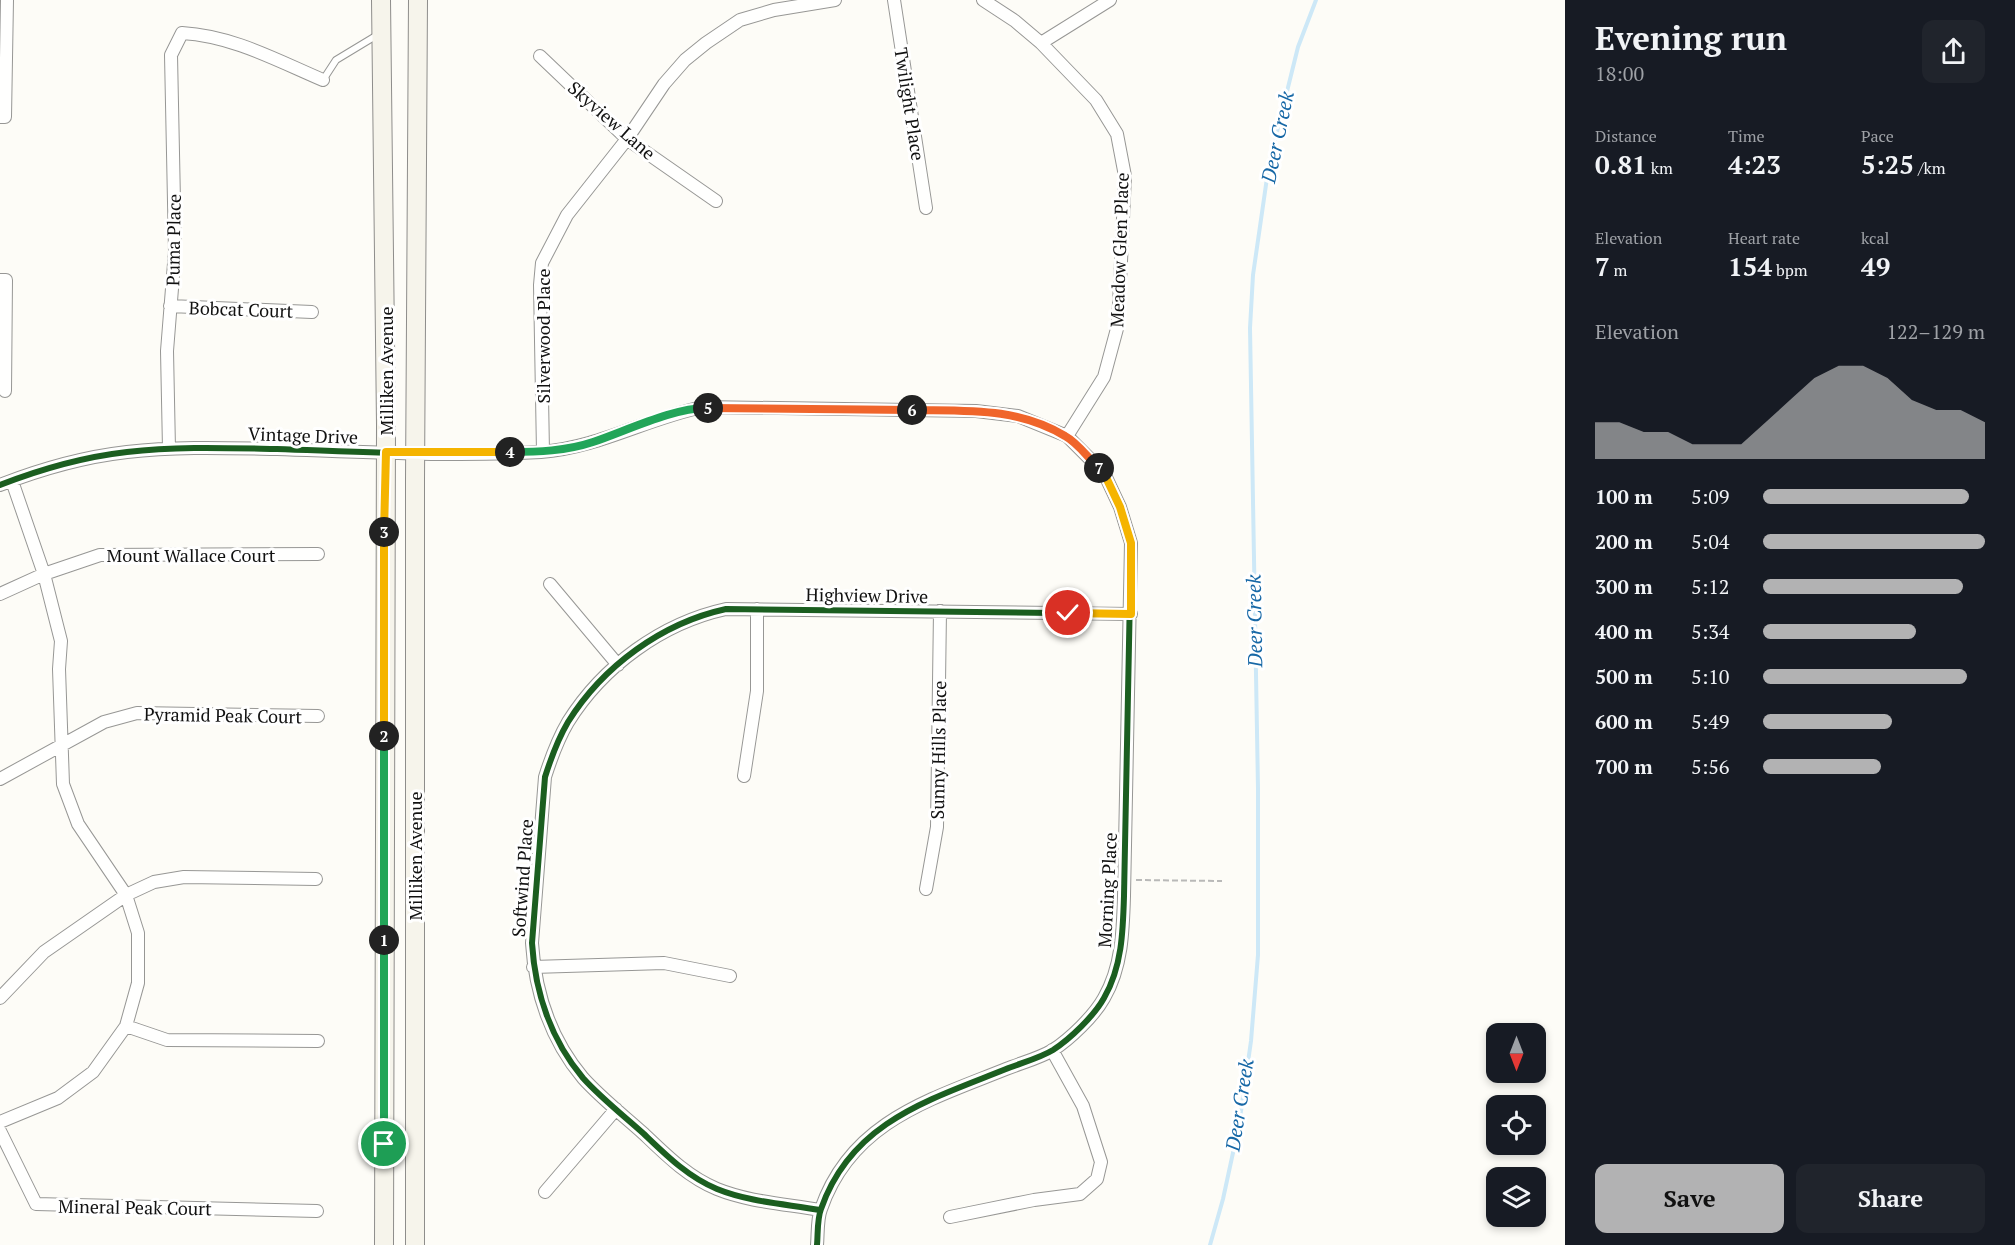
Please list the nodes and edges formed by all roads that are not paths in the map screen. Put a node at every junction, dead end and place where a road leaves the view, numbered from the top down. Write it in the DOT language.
graph roads {
  1 [pos="7,0"];
  2 [pos="381,0"];
  3 [pos="418,0"];
  4 [pos="835,0"];
  5 [pos="894,0"];
  6 [pos="983,0"];
  7 [pos="1110,0"];
  8 [pos="382,33"];
  9 [pos="1041,44"];
  10 [pos="540,56"];
  11 [pos="323,80"];
  12 [pos="3,117"];
  13 [pos="627,139"];
  14 [pos="716,201"];
  15 [pos="926,208"];
  16 [pos="3,279"];
  17 [pos="170,306"];
  18 [pos="312,312"];
  19 [pos="5,391"];
  20 [pos="1067,436"];
  21 [pos="169,449"];
  22 [pos="386,452"];
  23 [pos="543,452"];
  24 [pos="415,453"];
  25 [pos="6,483"];
  26 [pos="318,554"];
  27 [pos="44,574"];
  28 [pos="550,584"];
  29 [pos="0,594"];
  30 [pos="757,609"];
  31 [pos="940,611"];
  32 [pos="1131,614"];
  33 [pos="618,665"];
  34 [pos="318,716"];
  35 [pos="62,744"];
  36 [pos="744,776"];
  37 [pos="0,778"];
  38 [pos="316,879"];
  39 [pos="926,889"];
  40 [pos="126,895"];
  41 [pos="533,966"];
  42 [pos="730,976"];
  43 [pos="0,998"];
  44 [pos="126,1026"];
  45 [pos="318,1041"];
  46 [pos="1052,1050"];
  47 [pos="616,1109"];
  48 [pos="0,1122"];
  49 [pos="0,1131"];
  50 [pos="545,1192"];
  51 [pos="820,1210"];
  52 [pos="317,1211"];
  53 [pos="950,1217"];
  54 [pos="384,1245"];
  55 [pos="416,1245"];
  56 [pos="817,1245"];
  1 -- 12 [label="street"];
  2 -- 8 [label="main road, Milliken Avenue"];
  3 -- 24 [label="main road, Milliken Avenue"];
  4 -- 13 [label="street, Silverwood Place"];
  5 -- 15 [label="street, Twilight Place"];
  6 -- 9 [label="street, Meadow Glen Place"];
  7 -- 9 [label="street"];
  8 -- 11 [label="lane"];
  8 -- 22 [label="main road, Milliken Avenue"];
  9 -- 20 [label="street, Meadow Glen Place"];
  10 -- 13 [label="street, Skyview Lane"];
  11 -- 17 [label="street, Puma Place"];
  13 -- 14 [label="street, Skyview Lane"];
  13 -- 23 [label="street, Silverwood Place"];
  16 -- 19 [label="street"];
  17 -- 18 [label="street, Bobcat Court"];
  17 -- 21 [label="street, Puma Place"];
  20 -- 23 [label="street, Vintage Drive"];
  20 -- 32 [label="street, Morning Place"];
  21 -- 22 [label="street, Vintage Drive"];
  21 -- 25 [label="street, Vintage Drive"];
  22 -- 24 [label="street, Vintage Drive"];
  22 -- 54 [label="main road, Milliken Avenue"];
  23 -- 24 [label="street, Vintage Drive"];
  24 -- 55 [label="main road, Milliken Avenue"];
  25 -- 27 [label="street"];
  26 -- 27 [label="street, Mount Wallace Court"];
  27 -- 29 [label="street, Mount Wallace Court"];
  27 -- 35 [label="street"];
  28 -- 33 [label="street"];
  30 -- 31 [label="street, Highview Drive"];
  30 -- 33 [label="street, Highview Drive"];
  30 -- 36 [label="street"];
  31 -- 32 [label="street, Highview Drive"];
  31 -- 39 [label="street, Sunny Hills Place"];
  32 -- 46 [label="street, Morning Place"];
  33 -- 41 [label="street, Softwind Place"];
  34 -- 35 [label="street, Pyramid Peak Court"];
  35 -- 37 [label="street, Pyramid Peak Court"];
  35 -- 40 [label="street"];
  38 -- 40 [label="street"];
  40 -- 43 [label="street"];
  40 -- 44 [label="street"];
  41 -- 42 [label="street"];
  41 -- 47 [label="street, Softwind Place"];
  44 -- 45 [label="street"];
  44 -- 48 [label="street"];
  46 -- 51 [label="street, Morning Place"];
  46 -- 53 [label="street"];
  47 -- 50 [label="street"];
  47 -- 51 [label="street, Softwind Place"];
  49 -- 52 [label="street, Mineral Peak Court"];
  51 -- 56 [label="street, Morning Place"];
}
